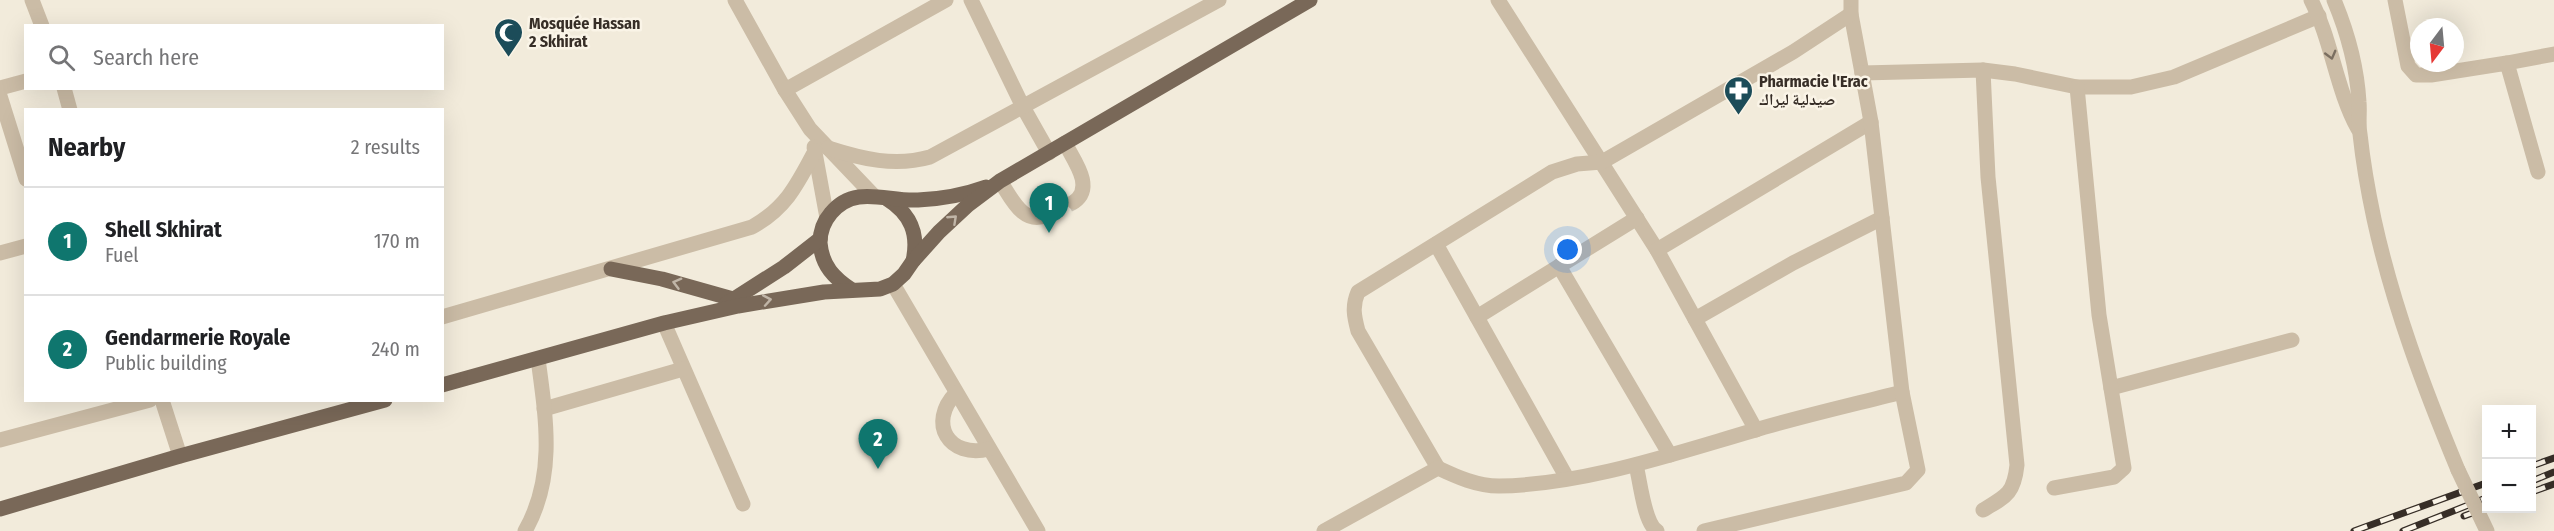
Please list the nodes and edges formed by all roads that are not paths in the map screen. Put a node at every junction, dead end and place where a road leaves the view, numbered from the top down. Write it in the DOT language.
graph roads {
  1 [pos="32,0"];
  2 [pos="735,0"];
  3 [pos="946,0"];
  4 [pos="1219,0"];
  5 [pos="1310,0"];
  6 [pos="1498,0"];
  7 [pos="2311,0"];
  8 [pos="2334,0"];
  9 [pos="2395,0"];
  10 [pos="977,2"];
  11 [pos="1851,7"];
  12 [pos="2319,16"];
  13 [pos="41,24"];
  14 [pos="2554,54"];
  15 [pos="2507,63"];
  16 [pos="1983,70"];
  17 [pos="1862,73"];
  18 [pos="24,82"];
  19 [pos="2077,87"];
  20 [pos="0,88"];
  21 [pos="64,90"];
  22 [pos="785,90"];
  23 [pos="0,96"];
  24 [pos="1023,107"];
  25 [pos="69,108"];
  26 [pos="1871,122"];
  27 [pos="2359,132"];
  28 [pos="1065,143"];
  29 [pos="822,150"];
  30 [pos="1049,153"];
  31 [pos="1602,162"];
  32 [pos="2538,172"];
  33 [pos="24,173"];
  34 [pos="1000,181"];
  35 [pos="880,197"];
  36 [pos="1074,202"];
  37 [pos="1048,215"];
  38 [pos="827,218"];
  39 [pos="1637,218"];
  40 [pos="1882,218"];
  41 [pos="820,239"];
  42 [pos="1436,244"];
  43 [pos="24,247"];
  44 [pos="1657,250"];
  45 [pos="0,253"];
  46 [pos="913,261"];
  47 [pos="1559,266"];
  48 [pos="611,269"];
  49 [pos="893,284"];
  50 [pos="852,290"];
  51 [pos="733,299"];
  52 [pos="710,313"];
  53 [pos="444,316"];
  54 [pos="1477,317"];
  55 [pos="1695,319"];
  56 [pos="664,323"];
  57 [pos="2292,340"];
  58 [pos="538,359"];
  59 [pos="683,369"];
  60 [pos="444,384"];
  61 [pos="2112,388"];
  62 [pos="1902,392"];
  63 [pos="956,393"];
  64 [pos="142,402"];
  65 [pos="163,402"];
  66 [pos="378,402"];
  67 [pos="544,409"];
  68 [pos="1756,430"];
  69 [pos="0,440"];
  70 [pos="989,449"];
  71 [pos="1670,455"];
  72 [pos="180,456"];
  73 [pos="1636,465"];
  74 [pos="1438,468"];
  75 [pos="1567,478"];
  76 [pos="2055,488"];
  77 [pos="743,504"];
  78 [pos="0,509"];
  79 [pos="1983,510"];
  80 [pos="525,531"];
  81 [pos="1038,531"];
  82 [pos="1324,531"];
  83 [pos="1657,531"];
  84 [pos="1704,531"];
  85 [pos="2487,531"];
  1 -- 13 [label="street"];
  2 -- 22 [label="street"];
  3 -- 22 [label="street"];
  4 -- 24 [label="street"];
  5 -- 28 [label="main road"];
  6 -- 31 [label="street"];
  7 -- 12 [label="street"];
  8 -- 27 [label="street"];
  9 -- 15 [label="street"];
  10 -- 24 [label="street"];
  11 -- 17 [label="street"];
  11 -- 31 [label="street"];
  12 -- 19 [label="street"];
  12 -- 27 [label="street, one-way"];
  14 -- 15 [label="street"];
  15 -- 32 [label="street"];
  16 -- 17 [label="street"];
  16 -- 19 [label="street"];
  16 -- 79 [label="street"];
  17 -- 26 [label="street"];
  18 -- 20 [label="street"];
  19 -- 61 [label="street"];
  21 -- 25 [label="street"];
  22 -- 29 [label="street"];
  23 -- 33 [label="street"];
  24 -- 29 [label="street"];
  24 -- 30 [label="street"];
  26 -- 40 [label="street"];
  26 -- 44 [label="street"];
  27 -- 85 [label="street, bridge"];
  28 -- 30 [label="main road"];
  28 -- 36 [label="street"];
  29 -- 35 [label="street"];
  29 -- 38 [label="street"];
  29 -- 48 [label="street"];
  30 -- 34 [label="main road"];
  31 -- 39 [label="street"];
  31 -- 42 [label="street"];
  34 -- 35 [label="main road"];
  34 -- 37 [label="street"];
  46 -- 34 [label="main road, one-way"];
  35 -- 38 [label="main road"];
  35 -- 46 [label="main road"];
  38 -- 41 [label="main road"];
  39 -- 44 [label="street"];
  39 -- 47 [label="street"];
  40 -- 55 [label="street"];
  40 -- 62 [label="street"];
  41 -- 50 [label="main road"];
  41 -- 51 [label="main road"];
  42 -- 54 [label="street"];
  42 -- 74 [label="street"];
  43 -- 45 [label="street"];
  44 -- 55 [label="street"];
  46 -- 49 [label="main road"];
  47 -- 54 [label="street"];
  47 -- 71 [label="street"];
  51 -- 48 [label="main road, one-way"];
  48 -- 53 [label="street"];
  49 -- 50 [label="main road"];
  49 -- 63 [label="street"];
  52 -- 50 [label="main road, one-way"];
  51 -- 52 [label="main road"];
  52 -- 56 [label="main road"];
  54 -- 75 [label="street"];
  55 -- 68 [label="street"];
  56 -- 58 [label="main road"];
  56 -- 59 [label="street"];
  57 -- 61 [label="street"];
  58 -- 60 [label="main road"];
  58 -- 67 [label="street"];
  59 -- 67 [label="street"];
  59 -- 77 [label="street"];
  61 -- 76 [label="street"];
  62 -- 68 [label="street"];
  62 -- 84 [label="street"];
  63 -- 70 [label="street"];
  63 -- 70 [label="street"];
  64 -- 69 [label="street"];
  65 -- 72 [label="street"];
  66 -- 72 [label="main road"];
  67 -- 80 [label="street"];
  68 -- 71 [label="street"];
  70 -- 81 [label="street"];
  71 -- 73 [label="street"];
  72 -- 78 [label="main road"];
  73 -- 75 [label="street"];
  73 -- 83 [label="street"];
  74 -- 75 [label="street"];
  74 -- 82 [label="street"];
}
